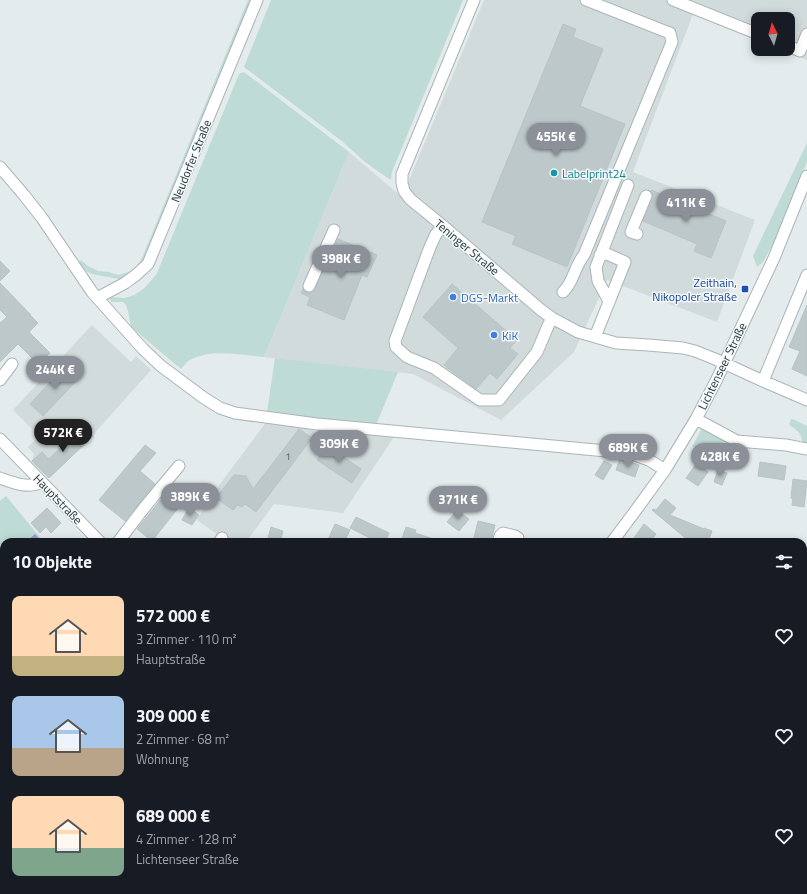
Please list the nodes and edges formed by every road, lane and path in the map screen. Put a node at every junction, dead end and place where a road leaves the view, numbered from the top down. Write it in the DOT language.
graph roads {
  1 [pos="258,0"];
  2 [pos="474,0"];
  3 [pos="586,0"];
  4 [pos="673,0"];
  5 [pos="751,31"];
  6 [pos="807,34"];
  7 [pos="795,49"];
  8 [pos="0,167"];
  9 [pos="807,176"];
  10 [pos="628,185"];
  11 [pos="646,196"];
  12 [pos="443,226"];
  13 [pos="334,230"];
  14 [pos="636,234"];
  15 [pos="600,255"];
  16 [pos="807,275"];
  17 [pos="309,286"];
  18 [pos="563,292"];
  19 [pos="97,298"];
  20 [pos="609,301"];
  21 [pos="552,318"];
  22 [pos="594,337"];
  23 [pos="724,363"];
  24 [pos="12,364"];
  25 [pos="0,380"];
  26 [pos="763,381"];
  27 [pos="807,400"];
  28 [pos="696,419"];
  29 [pos="0,439"];
  30 [pos="807,449"];
  31 [pos="179,466"];
  32 [pos="665,470"];
  33 [pos="0,478"];
  34 [pos="42,482"];
  35 [pos="96,538"];
  36 [pos="121,538"];
  37 [pos="499,538"];
  38 [pos="518,538"];
  39 [pos="615,538"];
  1 -- 19 [label="street, Neudorfer Straße"];
  2 -- 12 [label="street, Teninger Straße"];
  3 -- 18 [label="street"];
  4 -- 5 [label="street"];
  6 -- 7 [label="street"];
  8 -- 19 [label="street"];
  9 -- 23 [label="street, Lichtenseer Straße"];
  10 -- 15 [label="street"];
  11 -- 14 [label="street"];
  12 -- 21 [label="street, Teninger Straße"];
  12 -- 21 [label="street"];
  13 -- 17 [label="street"];
  15 -- 20 [label="street"];
  15 -- 20 [label="street"];
  16 -- 26 [label="street"];
  19 -- 32 [label="street"];
  20 -- 22 [label="street"];
  21 -- 22 [label="street, Teninger Straße"];
  22 -- 23 [label="street, Teninger Straße"];
  23 -- 26 [label="street, Teninger Straße"];
  23 -- 28 [label="street, Lichtenseer Straße"];
  24 -- 25 [label="street"];
  26 -- 27 [label="street, Teninger Straße"];
  28 -- 30 [label="street"];
  28 -- 32 [label="street, Lichtenseer Straße"];
  29 -- 34 [label="street, Hauptstraße"];
  31 -- 36 [label="street"];
  32 -- 39 [label="street, Lichtenseer Straße"];
  33 -- 34 [label="street"];
  34 -- 35 [label="street, Hauptstraße"];
  37 -- 38 [label="street"];
}
